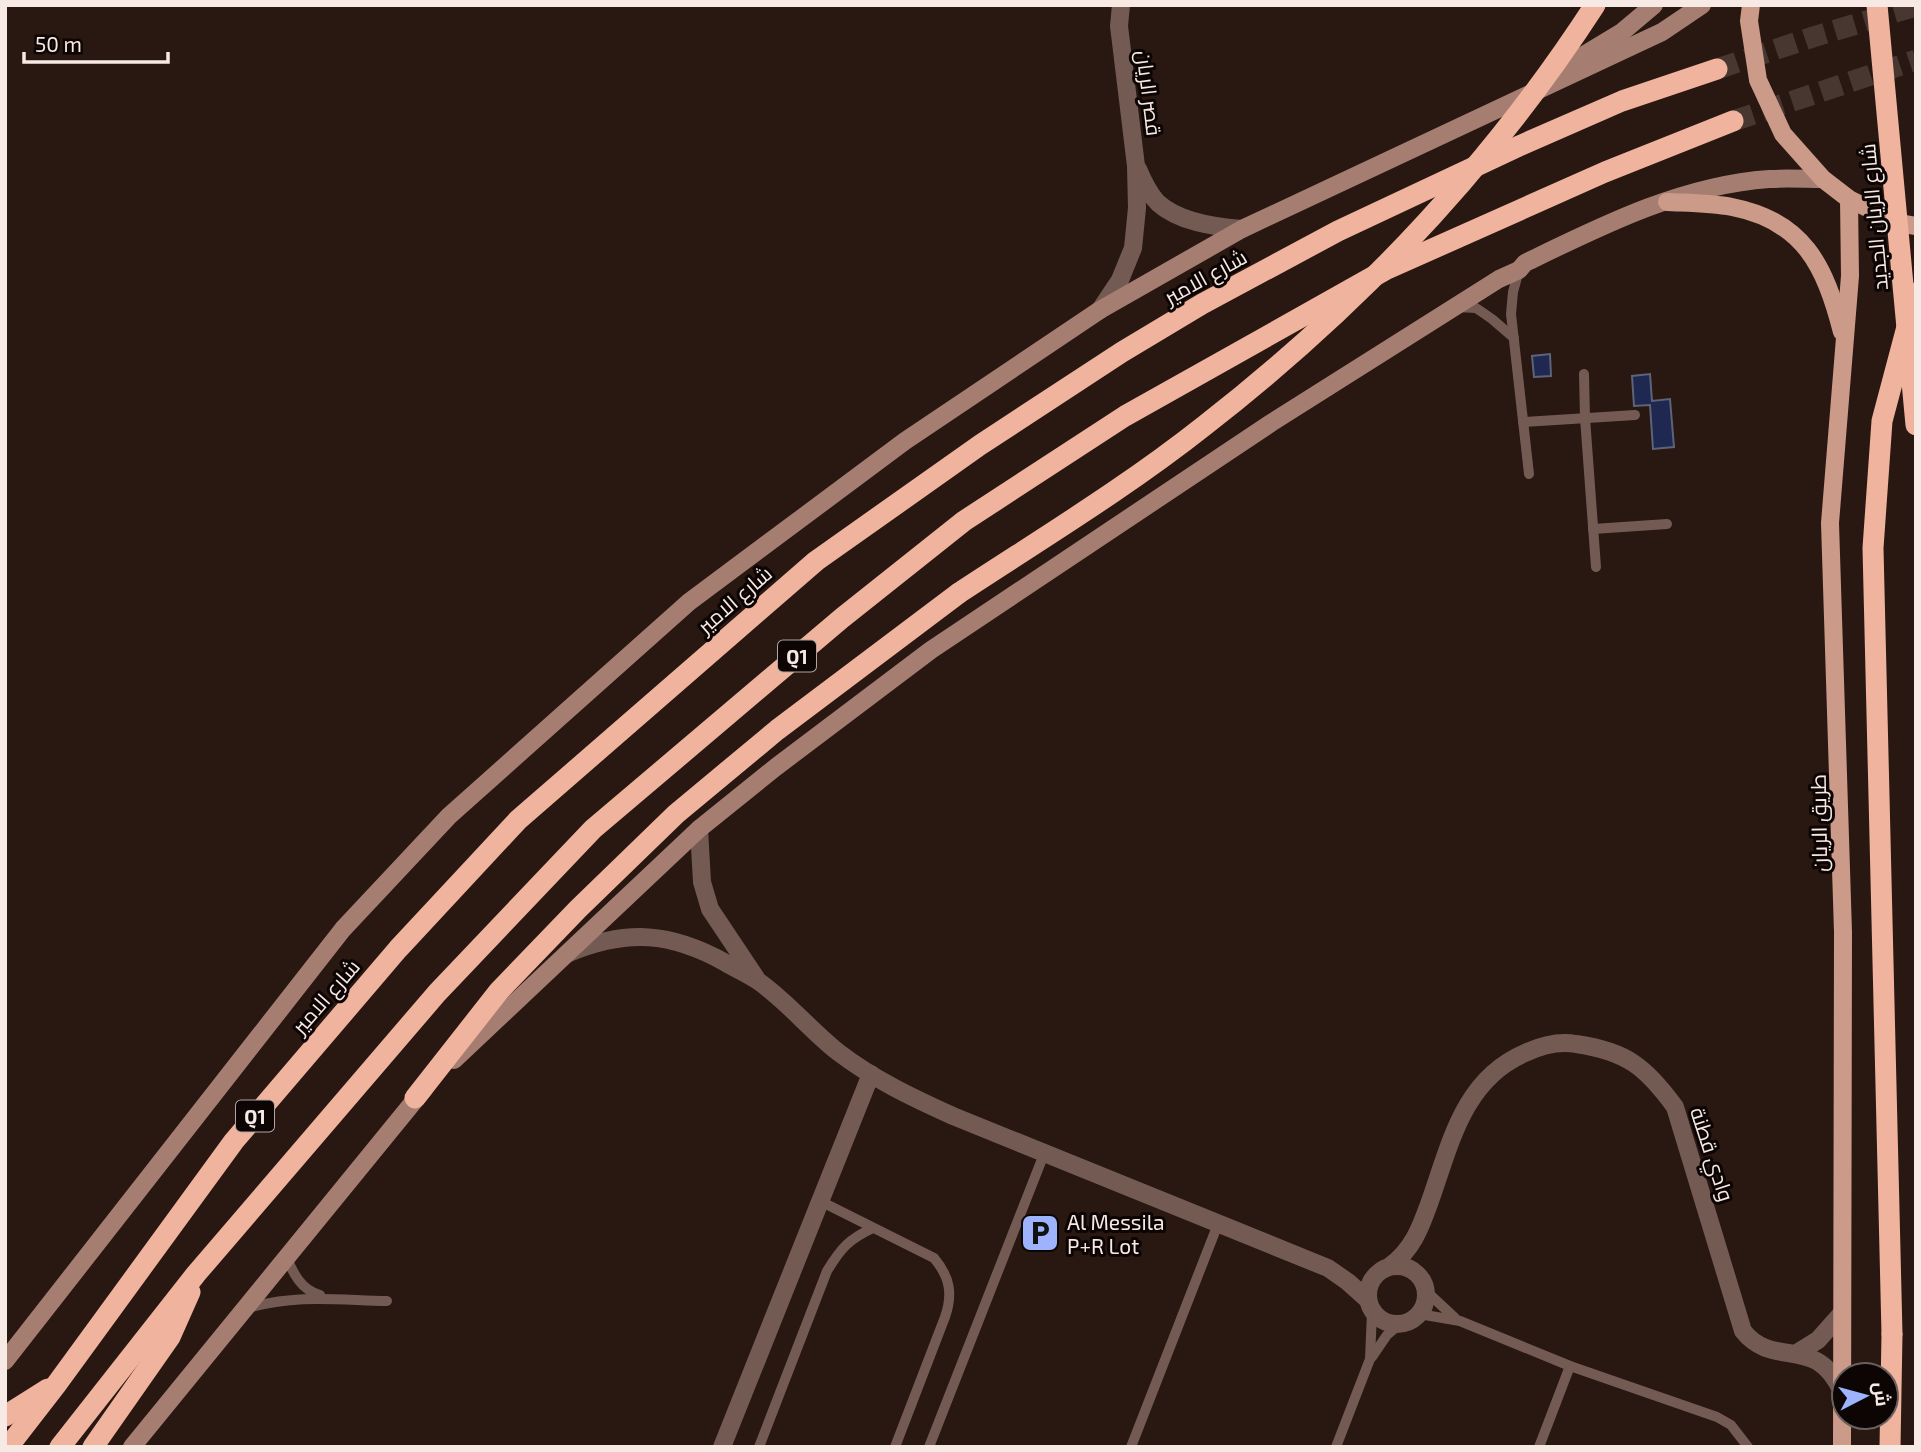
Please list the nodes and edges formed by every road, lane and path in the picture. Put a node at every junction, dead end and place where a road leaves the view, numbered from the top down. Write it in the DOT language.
graph roads {
  1 [pos="1108,5"];
  2 [pos="1121,5"];
  3 [pos="1595,5"];
  4 [pos="1654,5"];
  5 [pos="1702,5"];
  6 [pos="1751,5"];
  7 [pos="1877,5"];
  8 [pos="1119,26"];
  9 [pos="1717,69"];
  10 [pos="1483,116"];
  11 [pos="1733,121"];
  12 [pos="1136,166"];
  13 [pos="1823,179"];
  14 [pos="1849,199"];
  15 [pos="1667,202"];
  16 [pos="1916,226"];
  17 [pos="1242,229"];
  18 [pos="1519,270"];
  19 [pos="1916,293"];
  20 [pos="1455,307"];
  21 [pos="1100,310"];
  22 [pos="1514,338"];
  23 [pos="1845,352"];
  24 [pos="1584,374"];
  25 [pos="1635,415"];
  26 [pos="1585,418"];
  27 [pos="1523,422"];
  28 [pos="1916,425"];
  29 [pos="1529,474"];
  30 [pos="1667,524"];
  31 [pos="1593,529"];
  32 [pos="1596,568"];
  33 [pos="699,829"];
  34 [pos="566,954"];
  35 [pos="758,981"];
  36 [pos="871,1074"];
  37 [pos="415,1098"];
  38 [pos="1044,1154"];
  39 [pos="820,1201"];
  40 [pos="1218,1224"];
  41 [pos="873,1228"];
  42 [pos="1418,1234"];
  43 [pos="286,1256"];
  44 [pos="1328,1268"];
  45 [pos="1385,1269"];
  46 [pos="196,1274"];
  47 [pos="1422,1283"];
  48 [pos="336,1300"];
  49 [pos="387,1301"];
  50 [pos="1370,1306"];
  51 [pos="245,1309"];
  52 [pos="1842,1313"];
  53 [pos="1419,1314"];
  54 [pos="1460,1321"];
  55 [pos="1400,1324"];
  56 [pos="1797,1353"];
  57 [pos="1370,1359"];
  58 [pos="5,1361"];
  59 [pos="1842,1361"];
  60 [pos="1570,1366"];
  61 [pos="1830,1371"];
  62 [pos="56,1385"];
  63 [pos="5,1416"];
  64 [pos="8,1447"];
  65 [pos="60,1447"];
  66 [pos="93,1447"];
  67 [pos="132,1447"];
  68 [pos="722,1447"];
  69 [pos="759,1447"];
  70 [pos="895,1447"];
  71 [pos="929,1447"];
  72 [pos="1131,1447"];
  73 [pos="1336,1447"];
  74 [pos="1539,1447"];
  75 [pos="1748,1447"];
  76 [pos="1890,1447"];
  1 -- 8 [label="street, قصر الريان"];
  2 -- 8 [label="street, قصر الريان"];
  3 -- 37 [label="highway, bridge"];
  4 -- 10 [label="main road"];
  5 -- 10 [label="main road, شارع الامير"];
  6 -- 13 [label="main road"];
  7 -- 28 [label="highway, شارع الريان الجديد, bridge"];
  8 -- 12 [label="street, قصر الريان"];
  9 -- 62 [label="highway, شارع الامير / Q1"];
  10 -- 17 [label="main road, شارع الامير"];
  11 -- 46 [label="highway, Q1"];
  12 -- 17 [label="street, قصر الريان"];
  12 -- 21 [label="street, قصر الريان"];
  13 -- 14 [label="main road"];
  13 -- 15 [label="main road"];
  14 -- 16 [label="main road"];
  14 -- 23 [label="main road, طريق الريان"];
  15 -- 18 [label="main road"];
  15 -- 23 [label="main road"];
  17 -- 21 [label="main road, شارع الامير"];
  18 -- 20 [label="main road"];
  18 -- 22 [label="lane"];
  19 -- 76 [label="highway, bridge"];
  20 -- 22 [label="lane"];
  20 -- 33 [label="main road"];
  21 -- 58 [label="main road, شارع الامير"];
  22 -- 27 [label="lane"];
  23 -- 52 [label="main road, طريق الريان"];
  24 -- 26 [label="lane"];
  25 -- 26 [label="lane"];
  26 -- 27 [label="lane"];
  26 -- 31 [label="lane"];
  27 -- 29 [label="lane"];
  30 -- 31 [label="lane"];
  31 -- 32 [label="lane"];
  33 -- 34 [label="main road"];
  33 -- 35 [label="street"];
  34 -- 35 [label="street"];
  34 -- 37 [label="main road"];
  35 -- 36 [label="street"];
  36 -- 38 [label="street"];
  36 -- 39 [label="street"];
  37 -- 43 [label="main road"];
  38 -- 40 [label="street"];
  38 -- 71 [label="lane"];
  39 -- 41 [label="lane"];
  39 -- 68 [label="street"];
  40 -- 44 [label="street"];
  40 -- 72 [label="lane"];
  41 -- 69 [label="lane"];
  41 -- 70 [label="lane"];
  42 -- 45 [label="street, وادي قطنة"];
  42 -- 47 [label="street, وادي قطنة"];
  42 -- 56 [label="street, وادي قطنة"];
  43 -- 48 [label="lane"];
  43 -- 51 [label="main road"];
  44 -- 45 [label="street"];
  44 -- 50 [label="street"];
  45 -- 47 [label="street"];
  45 -- 50 [label="street"];
  46 -- 65 [label="highway, Q1"];
  46 -- 66 [label="highway"];
  47 -- 53 [label="street"];
  47 -- 54 [label="lane"];
  48 -- 49 [label="lane"];
  48 -- 51 [label="lane"];
  50 -- 55 [label="street"];
  50 -- 57 [label="lane"];
  51 -- 67 [label="main road"];
  52 -- 56 [label="street"];
  52 -- 59 [label="main road, طريق الريان"];
  53 -- 54 [label="lane"];
  53 -- 55 [label="street"];
  54 -- 60 [label="lane"];
  55 -- 57 [label="lane"];
  56 -- 61 [label="street, وادي قطنة"];
  57 -- 73 [label="lane"];
  60 -- 74 [label="lane"];
  60 -- 75 [label="lane"];
  62 -- 63 [label="highway"];
  62 -- 64 [label="highway, شارع الامير / Q1"];
}
